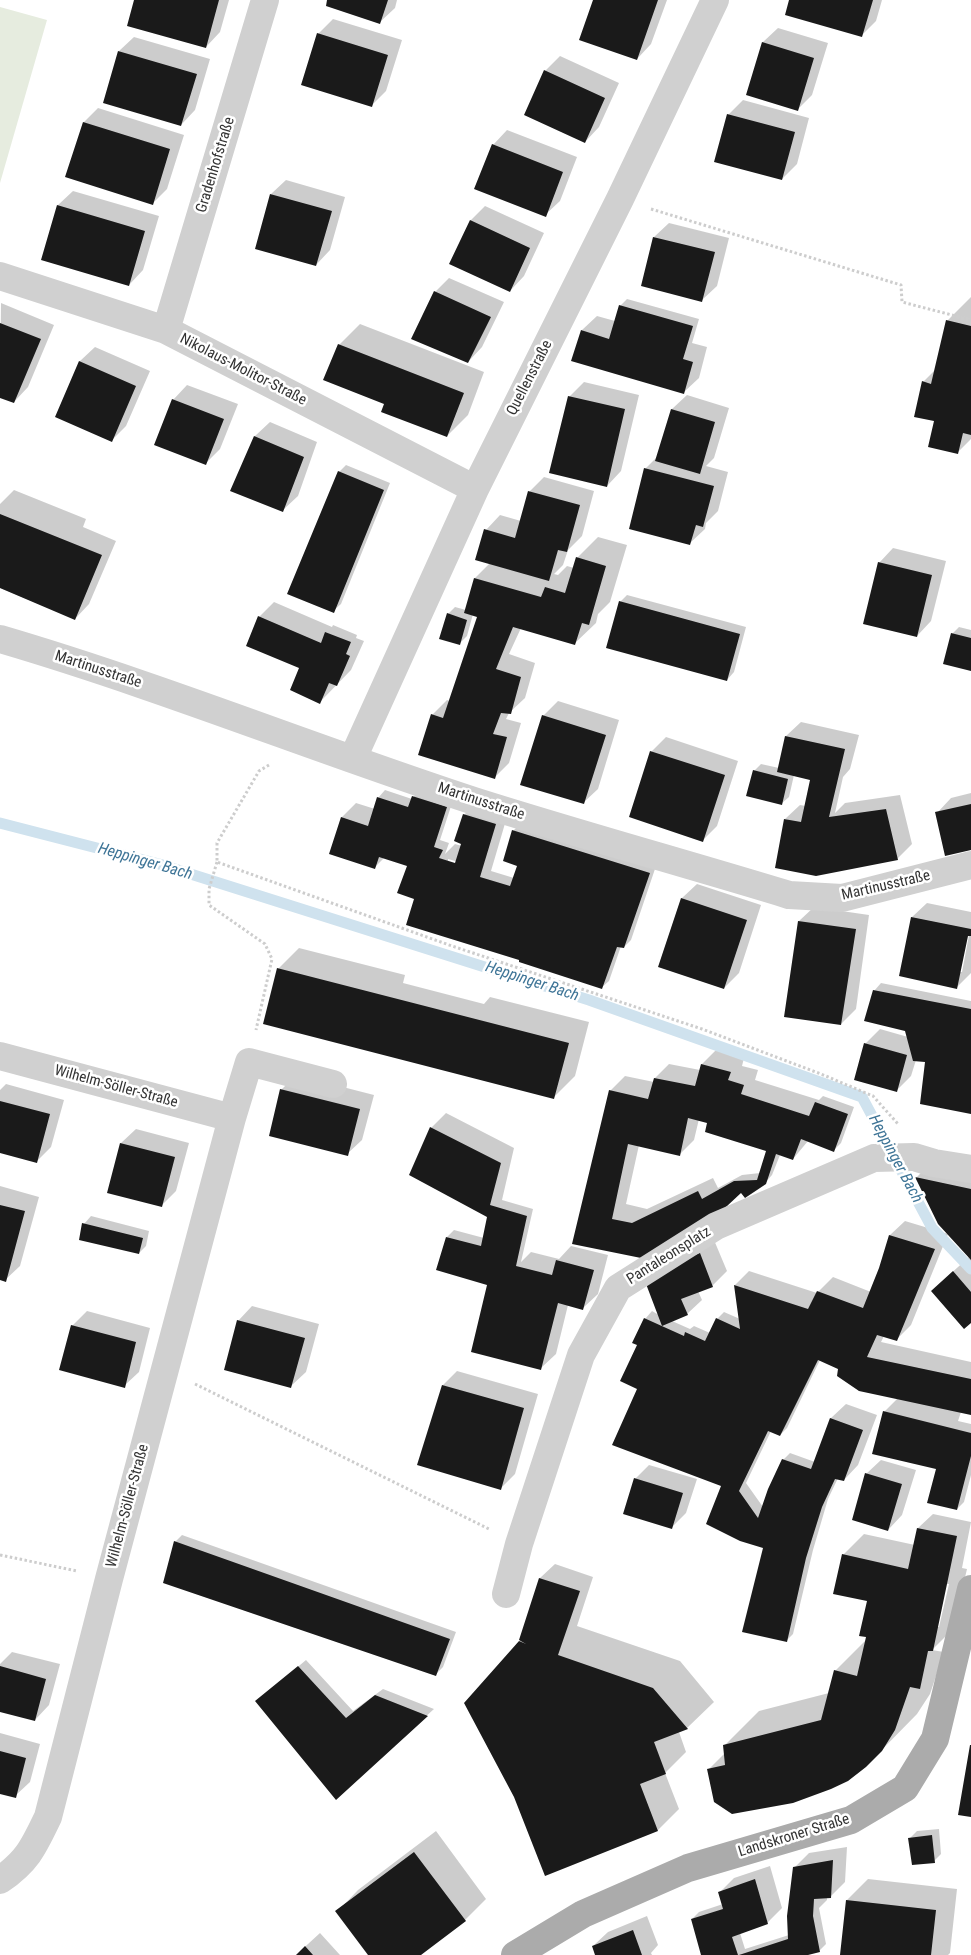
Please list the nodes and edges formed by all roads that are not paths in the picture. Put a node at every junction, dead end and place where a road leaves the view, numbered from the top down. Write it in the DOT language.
graph roads {
  1 [pos="265,0"];
  2 [pos="714,0"];
  3 [pos="0,276"];
  4 [pos="166,330"];
  5 [pos="475,489"];
  6 [pos="0,639"];
  7 [pos="353,758"];
  8 [pos="971,866"];
  9 [pos="0,1056"];
  10 [pos="333,1084"];
  11 [pos="232,1118"];
  12 [pos="971,1168"];
  13 [pos="971,1589"];
  14 [pos="506,1594"];
  15 [pos="0,1880"];
  16 [pos="515,1955"];
  1 -- 4 [label="street, Gradenhofstraße"];
  2 -- 5 [label="street, Quellenstraße"];
  3 -- 4 [label="street, Nikolaus-Molitor-Straße"];
  4 -- 5 [label="street, Nikolaus-Molitor-Straße"];
  5 -- 7 [label="street, Quellenstraße"];
  6 -- 7 [label="street, Martinusstraße"];
  7 -- 8 [label="street, Martinusstraße"];
  9 -- 11 [label="street, Wilhelm-Söller-Straße"];
  10 -- 11 [label="street, Wilhelm-Söller-Straße"];
  11 -- 15 [label="street, Wilhelm-Söller-Straße"];
  12 -- 14 [label="street, Pantaleonsplatz"];
  13 -- 16 [label="main road, Landskroner Straße"];
}
